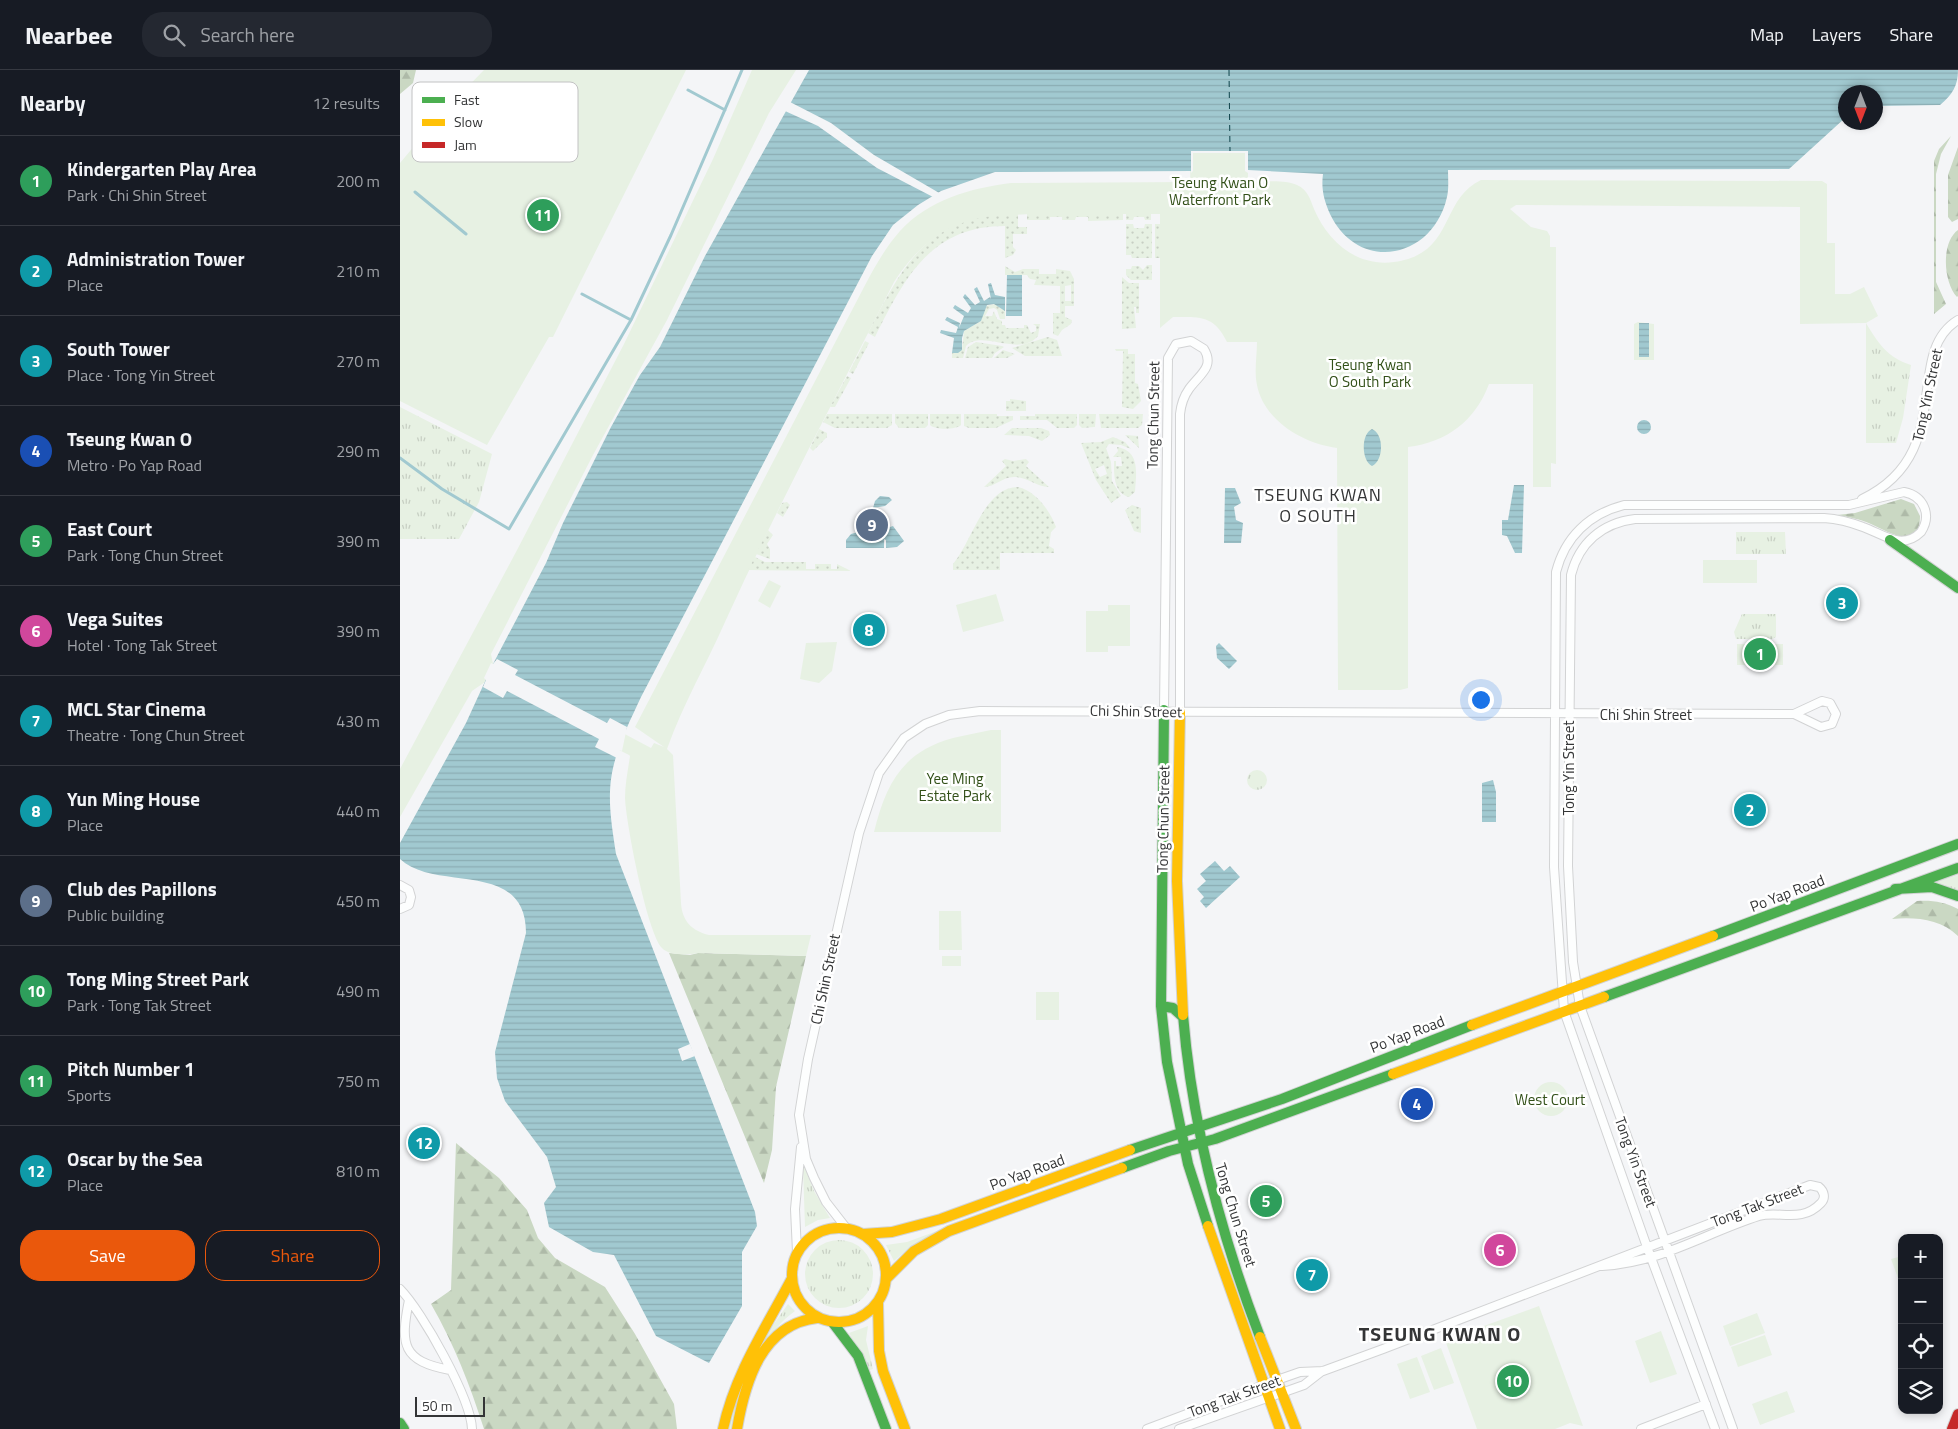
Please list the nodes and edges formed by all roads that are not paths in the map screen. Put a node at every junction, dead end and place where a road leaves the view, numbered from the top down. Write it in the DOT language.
graph roads {
  1 [pos="1958,320"];
  2 [pos="1848,505"];
  3 [pos="1890,540"];
  4 [pos="1958,588"];
  5 [pos="1164,710"];
  6 [pos="1180,712"];
  7 [pos="1555,714"];
  8 [pos="1568,714"];
  9 [pos="1794,714"];
  10 [pos="1958,844"];
  11 [pos="1958,868"];
  12 [pos="400,885"];
  13 [pos="1895,889"];
  14 [pos="1958,896"];
  15 [pos="400,910"];
  16 [pos="1576,986"];
  17 [pos="1561,991"];
  18 [pos="1160,1006"];
  19 [pos="1580,1006"];
  20 [pos="1564,1011"];
  21 [pos="1182,1017"];
  22 [pos="1198,1126"];
  23 [pos="1180,1132"];
  24 [pos="802,1139"];
  25 [pos="1201,1143"];
  26 [pos="1184,1147"];
  27 [pos="847,1229"];
  28 [pos="863,1234"];
  29 [pos="1664,1241"];
  30 [pos="1647,1247"];
  31 [pos="798,1252"];
  32 [pos="1668,1253"];
  33 [pos="1652,1258"];
  34 [pos="1602,1266"];
  35 [pos="886,1279"];
  36 [pos="791,1280"];
  37 [pos="400,1289"];
  38 [pos="409,1300"];
  39 [pos="878,1302"];
  40 [pos="817,1318"];
  41 [pos="833,1322"];
  42 [pos="450,1370"];
  43 [pos="1323,1370"];
  44 [pos="1277,1380"];
  45 [pos="1263,1385"];
  46 [pos="1282,1392"];
  47 [pos="1268,1397"];
  48 [pos="1706,1404"];
  49 [pos="1958,1414"];
  50 [pos="400,1424"];
  51 [pos="404,1429"];
  52 [pos="472,1429"];
  53 [pos="723,1429"];
  54 [pos="737,1429"];
  55 [pos="886,1429"];
  56 [pos="905,1429"];
  57 [pos="1147,1429"];
  58 [pos="1179,1429"];
  59 [pos="1280,1429"];
  60 [pos="1296,1429"];
  61 [pos="1641,1429"];
  62 [pos="1715,1429"];
  63 [pos="1732,1429"];
  64 [pos="1952,1429"];
  1 -- 2 [label="street, Tong Yin Street"];
  2 -- 3 [label="street, Tong Yin Street"];
  2 -- 7 [label="street, Tong Yin Street"];
  3 -- 4 [label="main road"];
  3 -- 8 [label="street, Tong Yin Street"];
  5 -- 6 [label="street, Chi Shin Street"];
  5 -- 6 [label="street, Tong Chun Street"];
  5 -- 18 [label="main road, Tong Chun Street"];
  5 -- 24 [label="street, Chi Shin Street"];
  6 -- 7 [label="street, Chi Shin Street"];
  6 -- 21 [label="main road, Tong Chun Street"];
  7 -- 8 [label="street, Chi Shin Street"];
  7 -- 17 [label="street, Tong Yin Street"];
  8 -- 9 [label="street, Chi Shin Street"];
  8 -- 16 [label="street, Tong Yin Street"];
  9 -- 9 [label="street, Chi Shin Street"];
  10 -- 16 [label="main road, Po Yap Road"];
  11 -- 13 [label="main road, Po Yap Road"];
  12 -- 15 [label="street"];
  13 -- 14 [label="main road"];
  13 -- 19 [label="main road, Po Yap Road"];
  16 -- 17 [label="main road, Po Yap Road"];
  16 -- 19 [label="street, Tong Yin Street"];
  17 -- 20 [label="street, Tong Yin Street"];
  17 -- 22 [label="main road, Po Yap Road"];
  18 -- 21 [label="main road"];
  18 -- 23 [label="main road, Tong Chun Street"];
  19 -- 20 [label="main road, Po Yap Road"];
  19 -- 29 [label="street, Tong Yin Street"];
  20 -- 25 [label="main road, Po Yap Road"];
  20 -- 30 [label="street, Tong Yin Street"];
  21 -- 22 [label="main road, Tong Chun Street"];
  22 -- 23 [label="main road, Po Yap Road"];
  22 -- 25 [label="main road, Tong Chun Street"];
  23 -- 26 [label="main road, Tong Chun Street"];
  23 -- 28 [label="main road, Po Yap Road"];
  24 -- 27 [label="street, Chi Shin Street"];
  24 -- 31 [label="street, Chi Shin Street"];
  25 -- 26 [label="main road, Po Yap Road"];
  25 -- 44 [label="main road, Tong Chun Street"];
  26 -- 35 [label="main road, Po Yap Road"];
  26 -- 45 [label="main road, Tong Chun Street"];
  27 -- 28 [label="main road, Po Yap Road"];
  27 -- 31 [label="main road, Po Yap Road"];
  28 -- 35 [label="main road, Po Yap Road"];
  29 -- 30 [label="street, Tong Tak Street"];
  29 -- 32 [label="street, Tong Yin Street"];
  29 -- 32 [label="street, Tong Tak Street"];
  30 -- 33 [label="street, Tong Yin Street"];
  30 -- 34 [label="street, Tong Tak Street"];
  31 -- 36 [label="main road"];
  32 -- 33 [label="street, Tong Tak Street"];
  32 -- 63 [label="street, Tong Yin Street"];
  33 -- 34 [label="street, Tong Tak Street"];
  33 -- 48 [label="street, Tong Yin Street"];
  34 -- 43 [label="street, Tong Tak Street"];
  35 -- 39 [label="main road, Po Yap Road"];
  36 -- 40 [label="main road"];
  36 -- 53 [label="main road"];
  37 -- 38 [label="street"];
  38 -- 42 [label="street"];
  38 -- 42 [label="street"];
  39 -- 41 [label="main road"];
  39 -- 56 [label="main road"];
  40 -- 41 [label="main road"];
  40 -- 54 [label="main road"];
  41 -- 55 [label="main road"];
  42 -- 52 [label="street"];
  43 -- 44 [label="street, Tong Tak Street"];
  43 -- 46 [label="street, Tong Tak Street"];
  44 -- 45 [label="street, Tong Tak Street"];
  44 -- 46 [label="main road, Tong Chun Street"];
  45 -- 47 [label="main road, Tong Chun Street"];
  45 -- 57 [label="street, Tong Tak Street"];
  46 -- 47 [label="street, Tong Tak Street"];
  46 -- 60 [label="main road, Tong Chun Street"];
  47 -- 58 [label="street, Tong Tak Street"];
  47 -- 59 [label="main road, Tong Chun Street"];
  48 -- 61 [label="street"];
  48 -- 62 [label="street, Tong Yin Street"];
  49 -- 64 [label="main road"];
  50 -- 51 [label="main road"];
}
